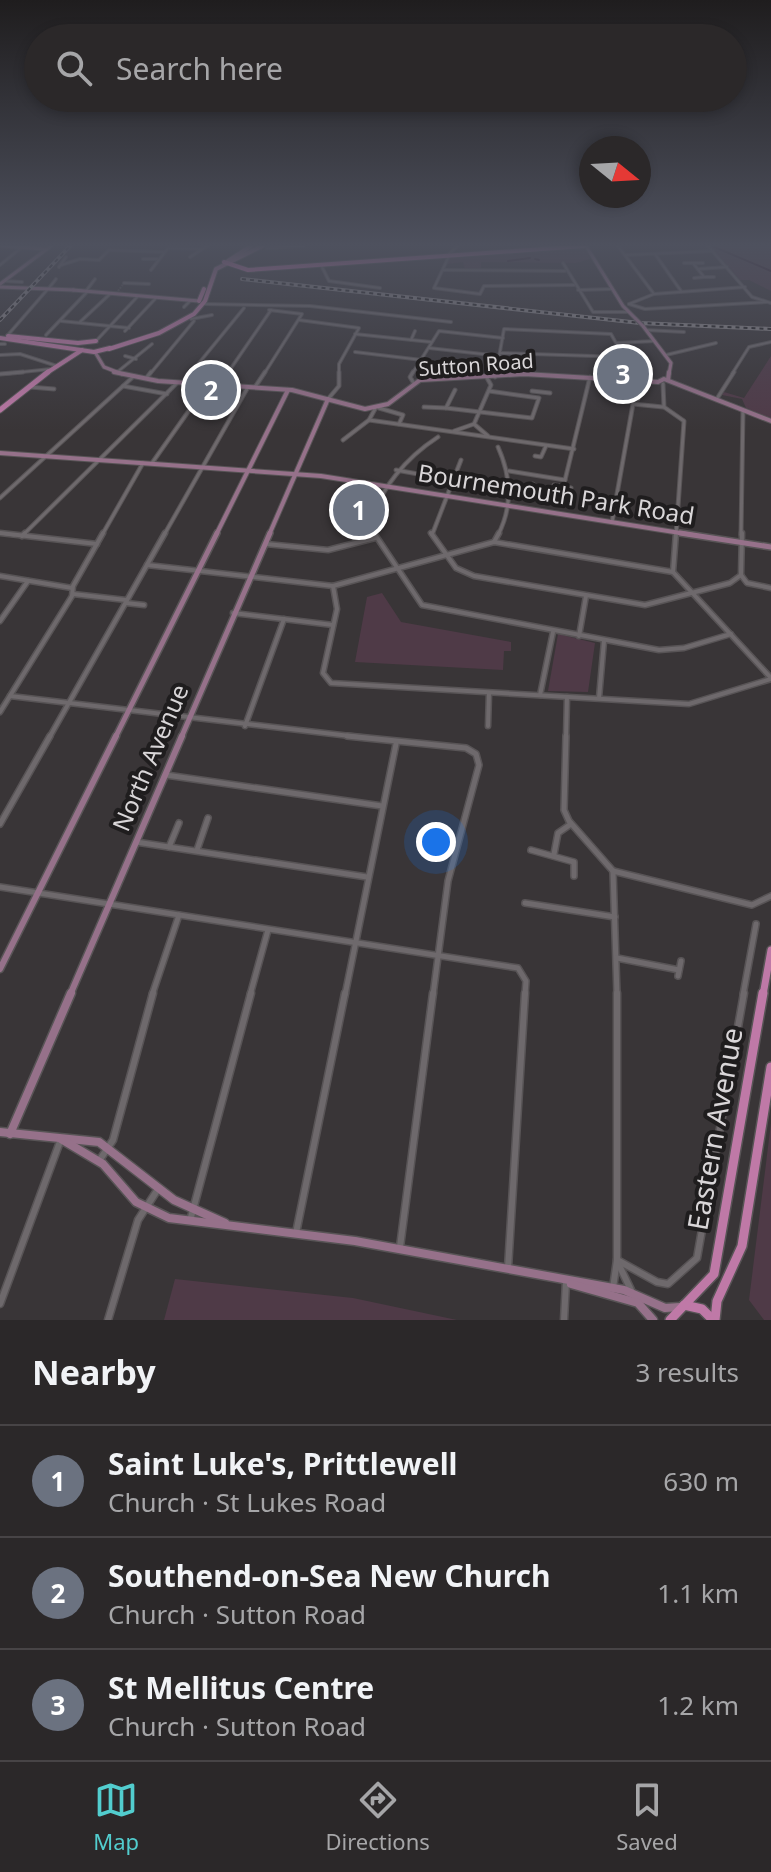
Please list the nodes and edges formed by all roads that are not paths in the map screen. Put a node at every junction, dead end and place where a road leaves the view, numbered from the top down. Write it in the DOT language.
graph roads {
  1 [pos="32,308"];
  2 [pos="72,308"];
  3 [pos="97,308"];
  4 [pos="127,308"];
  5 [pos="147,308"];
  6 [pos="195,308"];
  7 [pos="324,308"];
  8 [pos="590,308"];
  9 [pos="625,308"];
  10 [pos="641,308"];
  11 [pos="664,308"];
  12 [pos="271,310"];
  13 [pos="629,312"];
  14 [pos="212,315"];
  15 [pos="299,320"];
  16 [pos="61,321"];
  17 [pos="80,322"];
  18 [pos="451,322"];
  19 [pos="110,325"];
  20 [pos="644,328"];
  21 [pos="415,331"];
  22 [pos="684,332"];
  23 [pos="355,334"];
  24 [pos="46,335"];
  25 [pos="503,338"];
  26 [pos="3,339"];
  27 [pos="411,340"];
  28 [pos="96,341"];
  29 [pos="655,341"];
  30 [pos="431,342"];
  31 [pos="771,342"];
  32 [pos="616,343"];
  33 [pos="716,343"];
  34 [pos="152,344"];
  35 [pos="429,348"];
  36 [pos="109,349"];
  37 [pos="82,350"];
  38 [pos="95,352"];
  39 [pos="355,352"];
  40 [pos="0,355"];
  41 [pos="500,355"];
  42 [pos="666,355"];
  43 [pos="125,356"];
  44 [pos="625,357"];
  45 [pos="136,359"];
  46 [pos="98,360"];
  47 [pos="422,360"];
  48 [pos="54,368"];
  49 [pos="116,373"];
  50 [pos="671,373"];
  51 [pos="0,374"];
  52 [pos="134,376"];
  53 [pos="147,377"];
  54 [pos="496,377"];
  55 [pos="590,377"];
  56 [pos="487,378"];
  57 [pos="631,380"];
  58 [pos="181,382"];
  59 [pos="413,382"];
  60 [pos="661,382"];
  61 [pos="669,382"];
  62 [pos="207,385"];
  63 [pos="123,386"];
  64 [pos="218,386"];
  65 [pos="28,387"];
  66 [pos="248,387"];
  67 [pos="255,387"];
  68 [pos="54,389"];
  69 [pos="288,390"];
  70 [pos="455,390"];
  71 [pos="489,391"];
  72 [pos="532,391"];
  73 [pos="541,392"];
  74 [pos="550,393"];
  75 [pos="167,394"];
  76 [pos="623,397"];
  77 [pos="718,397"];
  78 [pos="539,398"];
  79 [pos="328,399"];
  80 [pos="638,399"];
  81 [pos="632,401"];
  82 [pos="424,407"];
  83 [pos="664,407"];
  84 [pos="1,408"];
  85 [pos="377,408"];
  86 [pos="446,408"];
  87 [pos="743,410"];
  88 [pos="480,412"];
  89 [pos="369,420"];
  90 [pos="771,421"];
  91 [pos="399,424"];
  92 [pos="474,424"];
  93 [pos="440,430"];
  94 [pos="451,432"];
  95 [pos="438,437"];
  96 [pos="492,438"];
  97 [pos="343,440"];
  98 [pos="504,440"];
  99 [pos="546,446"];
  100 [pos="498,447"];
  101 [pos="574,449"];
  102 [pos="0,453"];
  103 [pos="46,456"];
  104 [pos="535,456"];
  105 [pos="100,460"];
  106 [pos="461,460"];
  107 [pos="143,463"];
  108 [pos="152,463"];
  109 [pos="203,467"];
  110 [pos="248,470"];
  111 [pos="396,470"];
  112 [pos="509,471"];
  113 [pos="294,474"];
  114 [pos="451,480"];
  115 [pos="565,480"];
  116 [pos="533,484"];
  117 [pos="554,485"];
  118 [pos="386,486"];
  119 [pos="562,486"];
  120 [pos="571,488"];
  121 [pos="511,490"];
  122 [pos="446,495"];
  123 [pos="0,498"];
  124 [pos="507,505"];
  125 [pos="612,522"];
  126 [pos="675,532"];
  127 [pos="0,533"];
  128 [pos="22,536"];
  129 [pos="375,538"];
  130 [pos="494,542"];
  131 [pos="742,542"];
  132 [pos="97,544"];
  133 [pos="263,544"];
  134 [pos="771,547"];
  135 [pos="447,555"];
  136 [pos="147,565"];
  137 [pos="396,569"];
  138 [pos="199,571"];
  139 [pos="673,572"];
  140 [pos="741,575"];
  141 [pos="0,576"];
  142 [pos="249,576"];
  143 [pos="28,581"];
  144 [pos="730,583"];
  145 [pos="750,584"];
  146 [pos="333,586"];
  147 [pos="72,588"];
  148 [pos="771,588"];
  149 [pos="73,594"];
  150 [pos="693,594"];
  151 [pos="586,596"];
  152 [pos="126,602"];
  153 [pos="144,605"];
  154 [pos="0,610"];
  155 [pos="7,611"];
  156 [pos="233,613"];
  157 [pos="284,619"];
  158 [pos="0,621"];
  159 [pos="333,625"];
  160 [pos="553,632"];
  161 [pos="731,634"];
  162 [pos="579,636"];
  163 [pos="604,641"];
  164 [pos="771,678"];
  165 [pos="489,693"];
  166 [pos="540,695"];
  167 [pos="10,696"];
  168 [pos="567,697"];
  169 [pos="599,698"];
  170 [pos="68,703"];
  171 [pos="128,711"];
  172 [pos="0,712"];
  173 [pos="188,719"];
  174 [pos="245,726"];
  175 [pos="488,726"];
  176 [pos="396,743"];
  177 [pos="163,775"];
  178 [pos="382,806"];
  179 [pos="208,818"];
  180 [pos="179,823"];
  181 [pos="571,823"];
  182 [pos="0,824"];
  183 [pos="134,842"];
  184 [pos="169,847"];
  185 [pos="197,850"];
  186 [pos="531,850"];
  187 [pos="554,854"];
  188 [pos="613,871"];
  189 [pos="574,876"];
  190 [pos="367,877"];
  191 [pos="0,887"];
  192 [pos="38,893"];
  193 [pos="771,896"];
  194 [pos="525,903"];
  195 [pos="107,904"];
  196 [pos="179,915"];
  197 [pos="615,917"];
  198 [pos="756,924"];
  199 [pos="268,930"];
  200 [pos="353,943"];
  201 [pos="771,950"];
  202 [pos="439,954"];
  203 [pos="617,958"];
  204 [pos="681,961"];
  205 [pos="0,969"];
  206 [pos="771,1067"];
  207 [pos="5,1133"];
  208 [pos="61,1139"];
  209 [pos="108,1147"];
  210 [pos="99,1161"];
  211 [pos="158,1189"];
  212 [pos="145,1209"];
  213 [pos="194,1211"];
  214 [pos="189,1223"];
  215 [pos="238,1226"];
  216 [pos="296,1235"];
  217 [pos="400,1249"];
  218 [pos="617,1260"];
  219 [pos="508,1270"];
  220 [pos="566,1282"];
  221 [pos="613,1288"];
  222 [pos="633,1297"];
  223 [pos="0,1304"];
  224 [pos="682,1306"];
  225 [pos="108,1320"];
  226 [pos="564,1320"];
  227 [pos="653,1320"];
  228 [pos="670,1320"];
  229 [pos="714,1320"];
  1 -- 26 [label="street"];
  2 -- 16 [label="street"];
  3 -- 17 [label="street"];
  4 -- 19 [label="street"];
  5 -- 19 [label="street"];
  6 -- 36 [label="main road"];
  7 -- 18 [label="street"];
  8 -- 13 [label="street"];
  9 -- 13 [label="street"];
  10 -- 11 [label="street"];
  12 -- 15 [label="street"];
  12 -- 58 [label="street"];
  12 -- 64 [label="street"];
  13 -- 20 [label="street, bridge"];
  14 -- 53 [label="street"];
  15 -- 23 [label="street"];
  15 -- 67 [label="street"];
  16 -- 17 [label="street"];
  16 -- 24 [label="street"];
  17 -- 19 [label="street"];
  19 -- 28 [label="street"];
  20 -- 22 [label="street"];
  20 -- 29 [label="street"];
  21 -- 27 [label="street"];
  23 -- 27 [label="street"];
  23 -- 79 [label="street"];
  25 -- 30 [label="street"];
  25 -- 32 [label="street"];
  25 -- 41 [label="street"];
  26 -- 28 [label="main road"];
  26 -- 37 [label="main road"];
  27 -- 30 [label="street"];
  29 -- 32 [label="street"];
  29 -- 42 [label="street"];
  30 -- 35 [label="street"];
  31 -- 77 [label="street"];
  32 -- 44 [label="street"];
  33 -- 42 [label="street"];
  34 -- 45 [label="street"];
  35 -- 41 [label="street"];
  35 -- 47 [label="street"];
  36 -- 38 [label="main road"];
  36 -- 46 [label="street"];
  37 -- 38 [label="main road"];
  37 -- 48 [label="main road"];
  38 -- 46 [label="street"];
  39 -- 47 [label="street"];
  40 -- 48 [label="street"];
  41 -- 44 [label="street"];
  41 -- 54 [label="street"];
  42 -- 50 [label="street"];
  43 -- 45 [label="street"];
  44 -- 57 [label="street"];
  45 -- 49 [label="street"];
  46 -- 49 [label="street"];
  47 -- 59 [label="street"];
  48 -- 51 [label="street"];
  48 -- 65 [label="main road"];
  49 -- 52 [label="street"];
  50 -- 60 [label="street"];
  50 -- 61 [label="street"];
  52 -- 53 [label="street"];
  52 -- 63 [label="street"];
  53 -- 58 [label="street"];
  54 -- 55 [label="street, Sutton Road"];
  54 -- 56 [label="street, Sutton Road"];
  55 -- 57 [label="street, Sutton Road"];
  55 -- 101 [label="street"];
  56 -- 59 [label="street, Sutton Road"];
  56 -- 71 [label="street"];
  57 -- 60 [label="street, Sutton Road"];
  58 -- 62 [label="street"];
  58 -- 75 [label="street"];
  59 -- 85 [label="street, Sutton Road"];
  60 -- 61 [label="street, Sutton Road"];
  60 -- 83 [label="street"];
  61 -- 77 [label="street, Sutton Road"];
  62 -- 64 [label="street"];
  62 -- 108 [label="street"];
  63 -- 75 [label="street"];
  63 -- 103 [label="street"];
  64 -- 66 [label="street"];
  65 -- 68 [label="street"];
  65 -- 84 [label="main road"];
  66 -- 67 [label="street"];
  66 -- 109 [label="street"];
  67 -- 69 [label="street"];
  69 -- 79 [label="street"];
  69 -- 110 [label="street"];
  70 -- 86 [label="street"];
  71 -- 78 [label="street"];
  71 -- 88 [label="street"];
  72 -- 73 [label="street"];
  73 -- 74 [label="street"];
  73 -- 78 [label="street"];
  75 -- 105 [label="street"];
  76 -- 81 [label="street"];
  77 -- 87 [label="street, Sutton Road"];
  78 -- 88 [label="street"];
  79 -- 85 [label="street"];
  79 -- 113 [label="street, North Avenue"];
  80 -- 81 [label="street"];
  81 -- 83 [label="street"];
  81 -- 125 [label="street"];
  82 -- 86 [label="street"];
  83 -- 126 [label="street"];
  85 -- 89 [label="street"];
  85 -- 91 [label="street"];
  86 -- 88 [label="street"];
  87 -- 90 [label="street, Sutton Road"];
  87 -- 131 [label="street"];
  88 -- 92 [label="street"];
  89 -- 91 [label="street"];
  89 -- 97 [label="street"];
  91 -- 93 [label="street"];
  92 -- 94 [label="street"];
  92 -- 96 [label="street"];
  93 -- 94 [label="street"];
  93 -- 95 [label="street"];
  94 -- 95 [label="street"];
  94 -- 96 [label="street"];
  95 -- 111 [label="street"];
  96 -- 98 [label="street"];
  96 -- 100 [label="street"];
  98 -- 99 [label="street"];
  98 -- 100 [label="street"];
  99 -- 101 [label="street"];
  99 -- 104 [label="street"];
  100 -- 112 [label="street"];
  101 -- 115 [label="street"];
  102 -- 103 [label="street, Bournemouth Park Road"];
  103 -- 105 [label="street, Bournemouth Park Road"];
  103 -- 123 [label="street"];
  105 -- 107 [label="street, Bournemouth Park Road"];
  105 -- 128 [label="street"];
  106 -- 114 [label="street"];
  107 -- 108 [label="street, Bournemouth Park Road"];
  107 -- 132 [label="street"];
  108 -- 109 [label="street, Bournemouth Park Road"];
  109 -- 110 [label="street, Bournemouth Park Road"];
  109 -- 136 [label="street"];
  110 -- 113 [label="street, Bournemouth Park Road"];
  110 -- 138 [label="street"];
  111 -- 114 [label="street"];
  111 -- 118 [label="street"];
  112 -- 115 [label="street"];
  112 -- 121 [label="street"];
  113 -- 118 [label="street, Bournemouth Park Road"];
  113 -- 133 [label="street, North Avenue"];
  114 -- 122 [label="street"];
  115 -- 119 [label="street"];
  116 -- 121 [label="street"];
  117 -- 119 [label="street"];
  118 -- 122 [label="street, Bournemouth Park Road"];
  118 -- 129 [label="street"];
  119 -- 120 [label="street"];
  121 -- 124 [label="street"];
  122 -- 124 [label="street, Bournemouth Park Road"];
  122 -- 135 [label="street"];
  124 -- 125 [label="street, Bournemouth Park Road"];
  124 -- 130 [label="street"];
  125 -- 126 [label="street, Bournemouth Park Road"];
  126 -- 131 [label="street, Bournemouth Park Road"];
  126 -- 139 [label="street"];
  127 -- 128 [label="street"];
  128 -- 132 [label="street"];
  129 -- 133 [label="street"];
  129 -- 137 [label="street"];
  130 -- 135 [label="street"];
  130 -- 139 [label="street"];
  131 -- 134 [label="street, Bournemouth Park Road"];
  131 -- 140 [label="street"];
  132 -- 147 [label="street"];
  133 -- 142 [label="street, North Avenue"];
  135 -- 137 [label="street"];
  135 -- 151 [label="street"];
  136 -- 138 [label="street"];
  136 -- 152 [label="street"];
  137 -- 146 [label="street"];
  137 -- 160 [label="street"];
  138 -- 142 [label="street"];
  138 -- 171 [label="street"];
  139 -- 150 [label="street"];
  140 -- 144 [label="street"];
  140 -- 145 [label="street"];
  141 -- 143 [label="street"];
  142 -- 146 [label="street"];
  142 -- 156 [label="street, North Avenue"];
  143 -- 147 [label="street"];
  143 -- 155 [label="street"];
  144 -- 145 [label="street"];
  144 -- 150 [label="street"];
  145 -- 148 [label="street"];
  146 -- 159 [label="street"];
  147 -- 149 [label="street"];
  149 -- 152 [label="street"];
  149 -- 167 [label="street"];
  150 -- 151 [label="street"];
  150 -- 161 [label="street"];
  151 -- 162 [label="street"];
  152 -- 153 [label="street"];
  152 -- 170 [label="street"];
  154 -- 155 [label="street"];
  155 -- 158 [label="street"];
  156 -- 157 [label="street"];
  156 -- 173 [label="street, North Avenue"];
  157 -- 159 [label="street"];
  157 -- 174 [label="street"];
  159 -- 165 [label="street"];
  160 -- 162 [label="street"];
  160 -- 166 [label="street"];
  161 -- 163 [label="street"];
  161 -- 164 [label="street"];
  162 -- 163 [label="street"];
  163 -- 169 [label="street"];
  164 -- 169 [label="street"];
  165 -- 166 [label="street"];
  165 -- 175 [label="street"];
  166 -- 168 [label="street"];
  167 -- 170 [label="street"];
  167 -- 172 [label="street"];
  168 -- 169 [label="street"];
  168 -- 181 [label="street"];
  170 -- 171 [label="street"];
  170 -- 182 [label="street"];
  171 -- 173 [label="street"];
  171 -- 192 [label="street"];
  173 -- 174 [label="street"];
  173 -- 177 [label="street, North Avenue"];
  174 -- 176 [label="street"];
  176 -- 178 [label="street"];
  176 -- 202 [label="street"];
  177 -- 178 [label="street"];
  177 -- 183 [label="street, North Avenue"];
  178 -- 190 [label="street"];
  179 -- 185 [label="street"];
  180 -- 184 [label="street"];
  181 -- 187 [label="street"];
  181 -- 188 [label="street"];
  183 -- 184 [label="street"];
  183 -- 195 [label="street, North Avenue"];
  184 -- 185 [label="street"];
  185 -- 190 [label="street"];
  186 -- 187 [label="street"];
  187 -- 189 [label="street"];
  188 -- 193 [label="street"];
  188 -- 197 [label="street"];
  190 -- 200 [label="street"];
  191 -- 192 [label="street"];
  192 -- 195 [label="street"];
  192 -- 205 [label="street"];
  194 -- 197 [label="street"];
  195 -- 196 [label="street"];
  195 -- 207 [label="street, North Avenue"];
  196 -- 199 [label="street"];
  196 -- 209 [label="street"];
  197 -- 203 [label="street"];
  198 -- 218 [label="street"];
  199 -- 200 [label="street"];
  199 -- 213 [label="street"];
  200 -- 202 [label="street"];
  200 -- 216 [label="street"];
  201 -- 224 [label="main road, Eastern Avenue"];
  202 -- 217 [label="street"];
  202 -- 219 [label="street"];
  203 -- 204 [label="street"];
  203 -- 218 [label="street"];
  206 -- 229 [label="main road, Eastern Avenue"];
  207 -- 208 [label="street"];
  208 -- 209 [label="street"];
  208 -- 210 [label="street"];
  208 -- 223 [label="street"];
  209 -- 210 [label="street"];
  209 -- 211 [label="street"];
  210 -- 212 [label="street"];
  211 -- 212 [label="street"];
  211 -- 213 [label="street"];
  212 -- 214 [label="street"];
  212 -- 225 [label="street"];
  213 -- 214 [label="street"];
  213 -- 215 [label="street"];
  214 -- 215 [label="street"];
  215 -- 216 [label="street"];
  216 -- 217 [label="street"];
  217 -- 219 [label="street"];
  218 -- 221 [label="street"];
  218 -- 222 [label="street"];
  219 -- 220 [label="street"];
  220 -- 221 [label="street"];
  220 -- 222 [label="street"];
  220 -- 226 [label="street"];
  221 -- 222 [label="street"];
  222 -- 224 [label="street"];
  222 -- 227 [label="street"];
  224 -- 228 [label="main road, Eastern Avenue"];
  224 -- 229 [label="main road, Eastern Avenue"];
}
